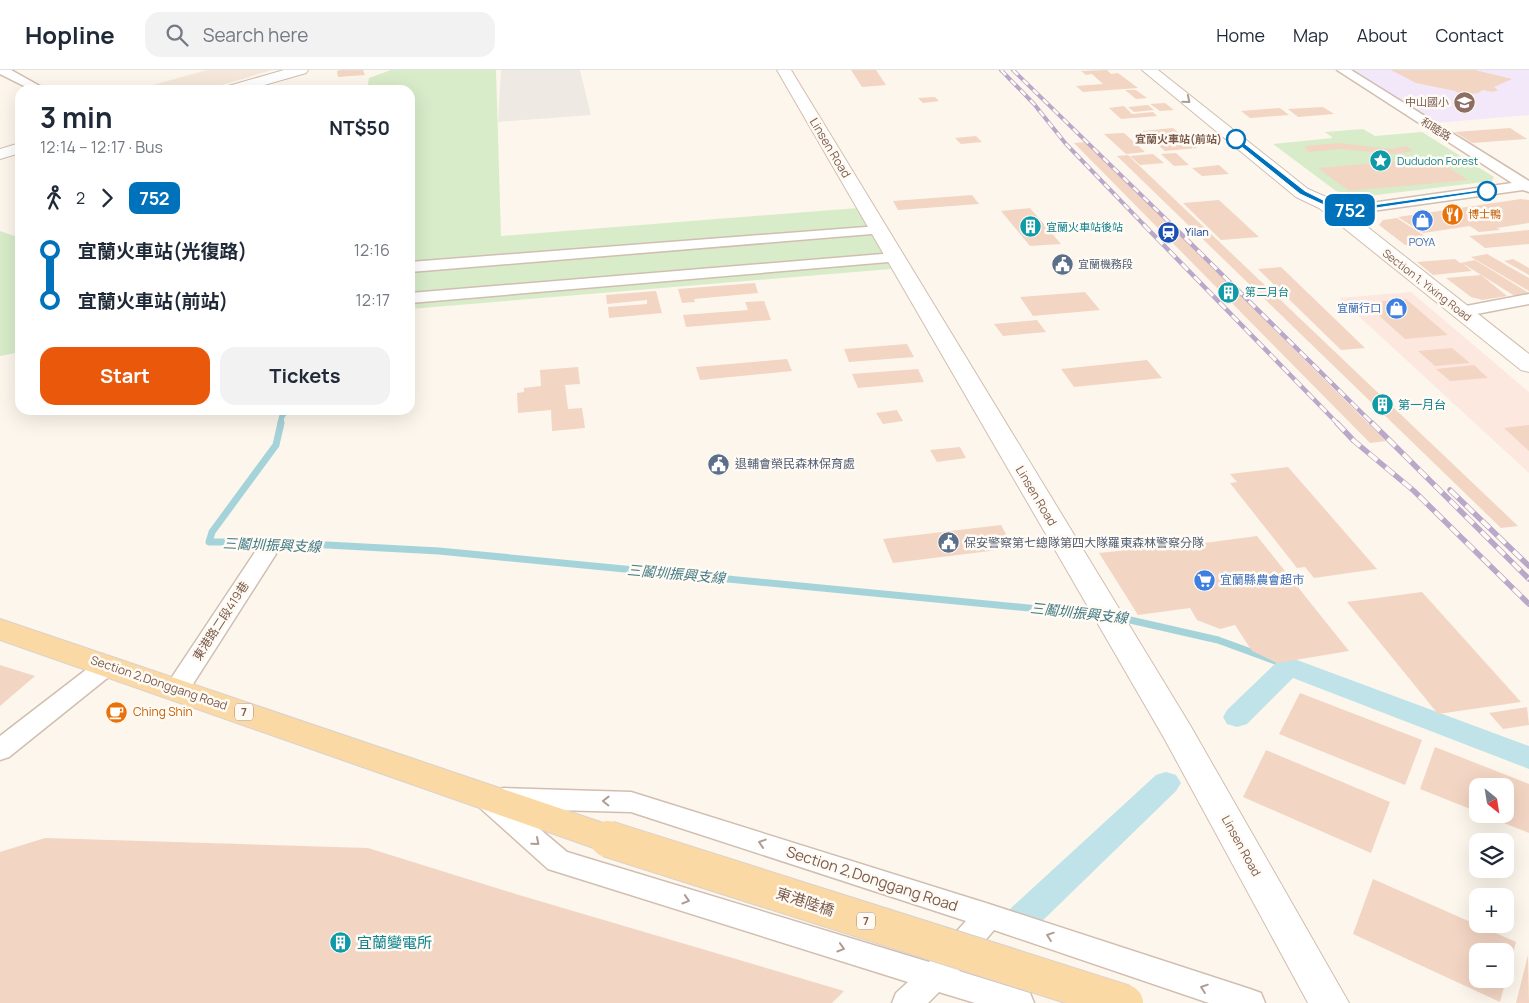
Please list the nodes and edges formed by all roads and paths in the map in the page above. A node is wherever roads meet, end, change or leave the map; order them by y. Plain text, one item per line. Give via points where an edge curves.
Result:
1 (2, 70) edge
2 (301, 70) edge
3 (784, 70) edge
4 (1149, 70) edge
5 (1168, 70) edge
6 (1343, 70) edge
7 (31, 85) edge
8 (248, 85) edge
9 (15, 150) edge
10 (0, 154) edge
11 (1528, 186) edge
12 (1331, 208) junction
13 (879, 230) junction
14 (895, 258) junction
15 (415, 268) edge
16 (415, 298) edge
17 (1529, 299) edge
18 (1461, 312) junction
19 (1529, 365) edge
20 (264, 554) dead end
21 (0, 629) edge
22 (108, 665) junction
23 (177, 689) junction
24 (0, 750) edge
25 (486, 798) junction
26 (989, 916) junction
27 (934, 977) junction
28 (907, 1003) edge
29 (1019, 1003) edge
30 (1125, 1003) edge
31 (1250, 1003) edge
32 (1329, 1003) edge

1 - 7 street
2 - 8 street
3 - 13 street, Linsen Road
4 -> 12 street, Section 1, Yixing Road via 1302,193
5 - 12 street, Section 1, Yixing Road via 1324,191
6 - 11 street, 和睦路
9 - 10 street
11 - 12 street
12 - 18 street, Section 1, Yixing Road
13 - 14 street, Linsen Road
13 - 15 street
14 - 16 street
14 - 32 street, Linsen Road via 1178,734
17 - 18 street
18 - 19 street, Section 1, Yixing Road
20 - 23 street, 東港路二段419巷
21 - 22 main road, Section 2,Donggang Road / 7
22 - 23 main road, Section 2,Donggang Road / 7
22 - 24 street
23 - 25 main road, Section 2,Donggang Road / 7
26 -> 25 street, Section 2,Donggang Road via 631,802
25 -> 27 street, Section 2,Donggang Road via 558,861
25 - 30 main road, 東港陸橋 / 7, bridge
26 - 27 street
31 -> 26 street, Section 2,Donggang Road
27 - 28 street
27 - 29 street, Section 2,Donggang Road

